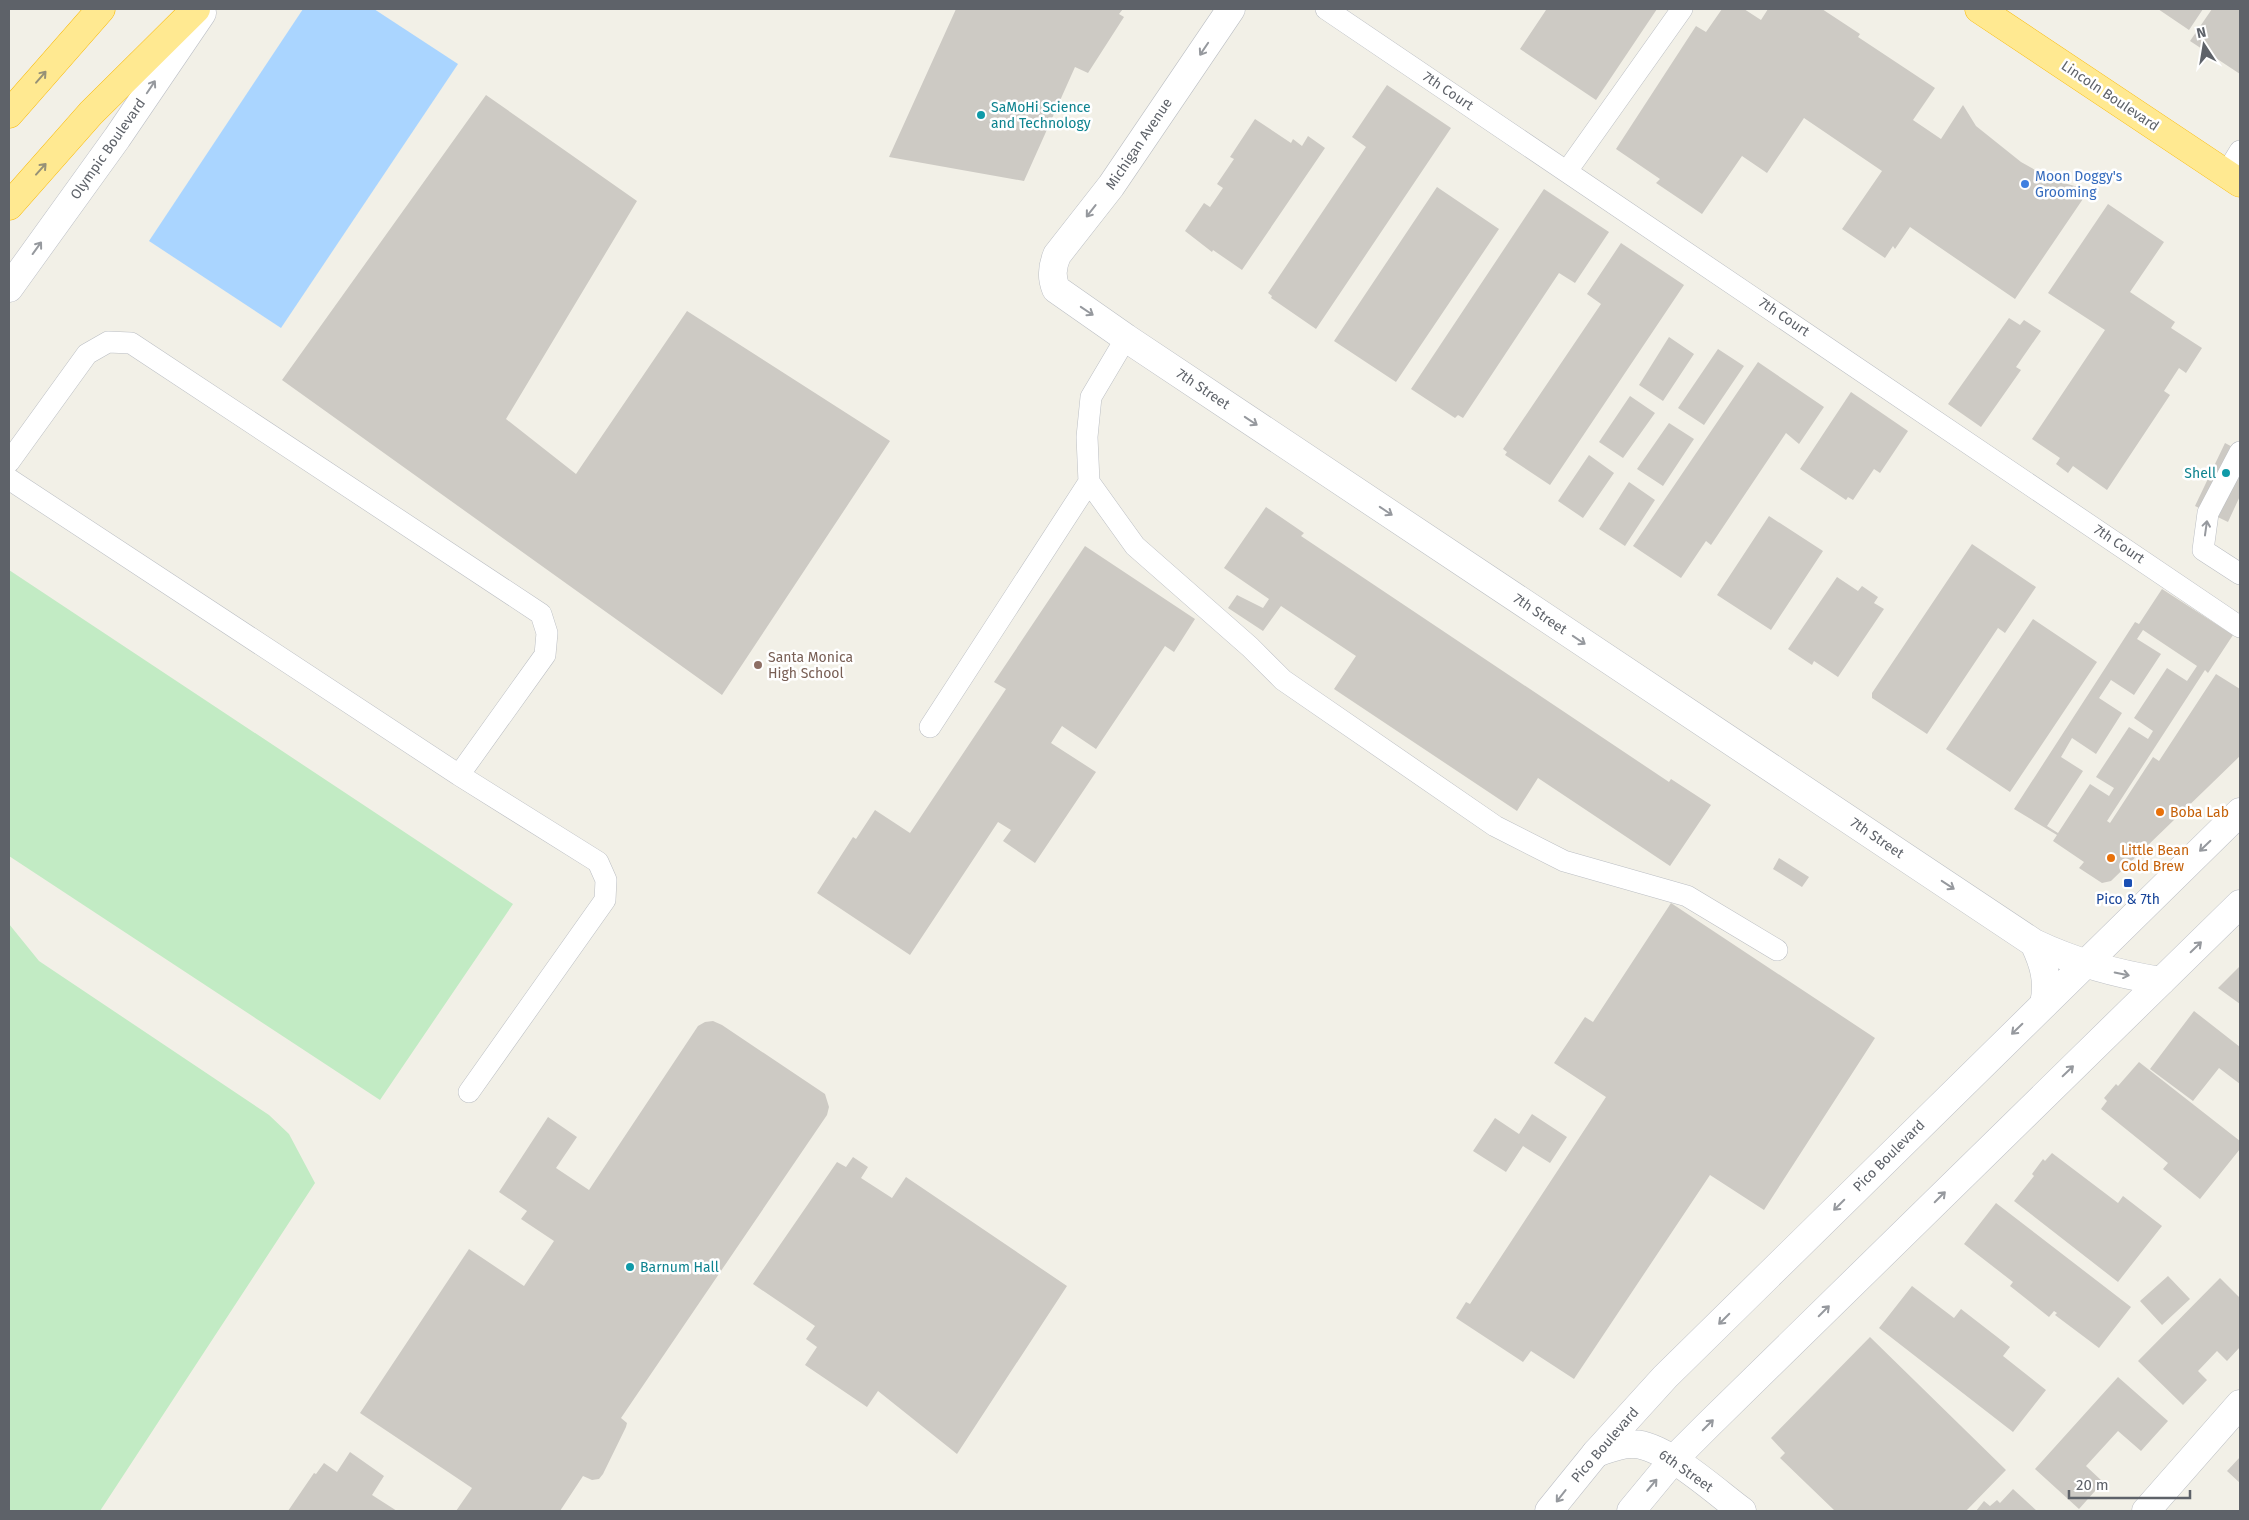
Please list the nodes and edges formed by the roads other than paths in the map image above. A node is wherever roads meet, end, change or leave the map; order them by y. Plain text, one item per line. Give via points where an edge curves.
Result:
1 (102, 9) edge
2 (196, 9) edge
3 (205, 9) edge
4 (1231, 9) edge
5 (1326, 9) edge
6 (1682, 9) edge
7 (1979, 9) edge
8 (9, 114) edge
9 (2240, 151) edge
10 (1567, 171) junction
11 (2233, 178) edge
12 (9, 206) edge
13 (1052, 279) joint
14 (9, 288) edge
15 (1126, 338) junction
16 (2240, 452) edge
17 (9, 462) edge
18 (9, 479) edge
19 (1089, 482) junction
20 (2240, 574) edge
21 (2240, 627) edge
22 (930, 727) dead end
23 (459, 775) junction
24 (2240, 812) edge
25 (2240, 904) edge
26 (2034, 943) junction
27 (1777, 950) dead end
28 (2083, 965) junction
29 (2161, 981) junction
30 (2044, 1004) junction
31 (469, 1092) dead end
32 (2240, 1404) edge
33 (1596, 1453) junction
34 (1674, 1459) junction
35 (1549, 1511) edge
36 (1631, 1511) edge
37 (1742, 1511) edge
38 (2146, 1511) edge

8 -> 1 highway
12 -> 2 highway via 91,113
14 -> 3 main road, Olympic Boulevard
4 -> 13 main road, Michigan Avenue via 1111,186 1057,255
5 - 10 lane, 7th Court
6 - 10 lane
7 - 11 highway, Lincoln Boulevard
9 - 11 lane
10 - 21 lane, 7th Court
13 -> 15 main road, 7th Street via 1063,295
15 - 19 lane via 1091,397 1087,437
15 -> 26 main road, 7th Street
20 -> 16 lane via 2203,550 2208,512
17 - 23 lane via 87,354 108,342 130,343 541,614 547,633 545,656
18 - 23 lane
19 - 22 lane
19 - 27 lane via 1135,546 1250,646 1284,680 1494,826 1564,861 1686,896
23 - 31 lane via 598,862 606,880 604,900
24 -> 28 main road, Pico Boulevard
29 -> 25 main road
26 - 28 main road, 7th Street
26 - 30 main road via 2046,972 2048,989
28 -> 29 main road, 7th Street
28 - 30 main road, Pico Boulevard
34 -> 29 main road
30 -> 33 main road, Pico Boulevard via 1670,1372
32 - 38 main road
33 - 34 main road, 6th Street via 1633,1444 1657,1450
33 -> 35 main road, Pico Boulevard
36 -> 34 main road
34 - 37 main road, 6th Street

